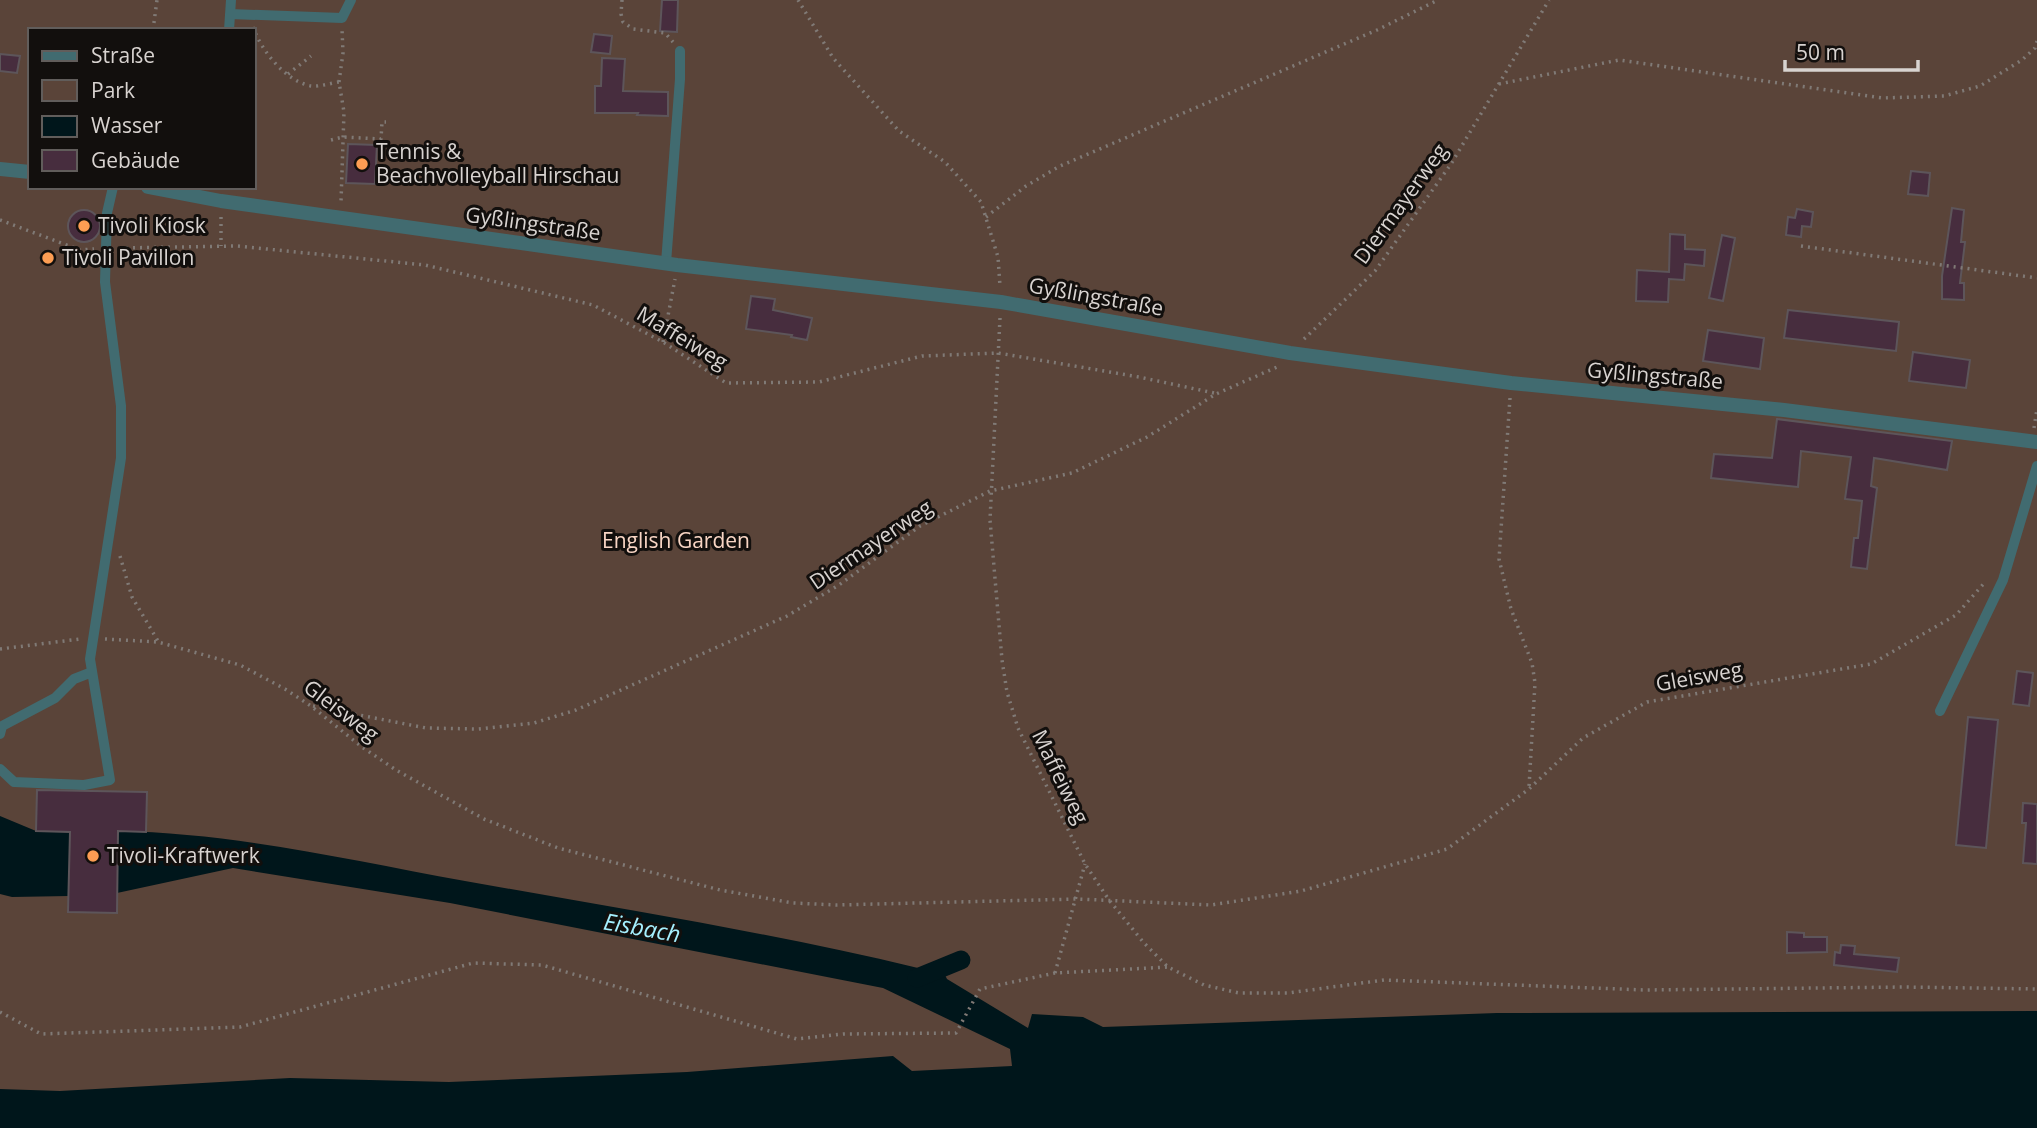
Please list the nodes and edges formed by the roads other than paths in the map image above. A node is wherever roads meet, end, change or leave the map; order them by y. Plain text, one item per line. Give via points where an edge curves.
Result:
1 (231, 0) edge
2 (351, 0) edge
3 (230, 15) junction
4 (229, 28) edge
5 (680, 51) road end
6 (0, 169) edge
7 (28, 172) edge
8 (113, 189) edge
9 (169, 189) edge
10 (221, 194) edge
11 (671, 264) junction
12 (2037, 442) edge
13 (2037, 466) edge
14 (92, 672) junction
15 (1940, 711) dead end
16 (0, 734) edge
17 (0, 769) edge

1 - 3 lane
2 - 3 lane via 342,18
3 - 4 lane
5 - 11 lane
6 - 7 street
8 - 14 lane via 107,213 106,282 122,422 121,458 90,659
9 - 10 street, Gyßlingstraße
10 - 11 street, Gyßlingstraße via 340,218
11 - 12 street, Gyßlingstraße via 1001,302 1290,353 1511,383
13 - 15 lane via 2003,580
14 - 16 lane via 2,726
14 - 17 lane via 110,780 85,785 15,782

